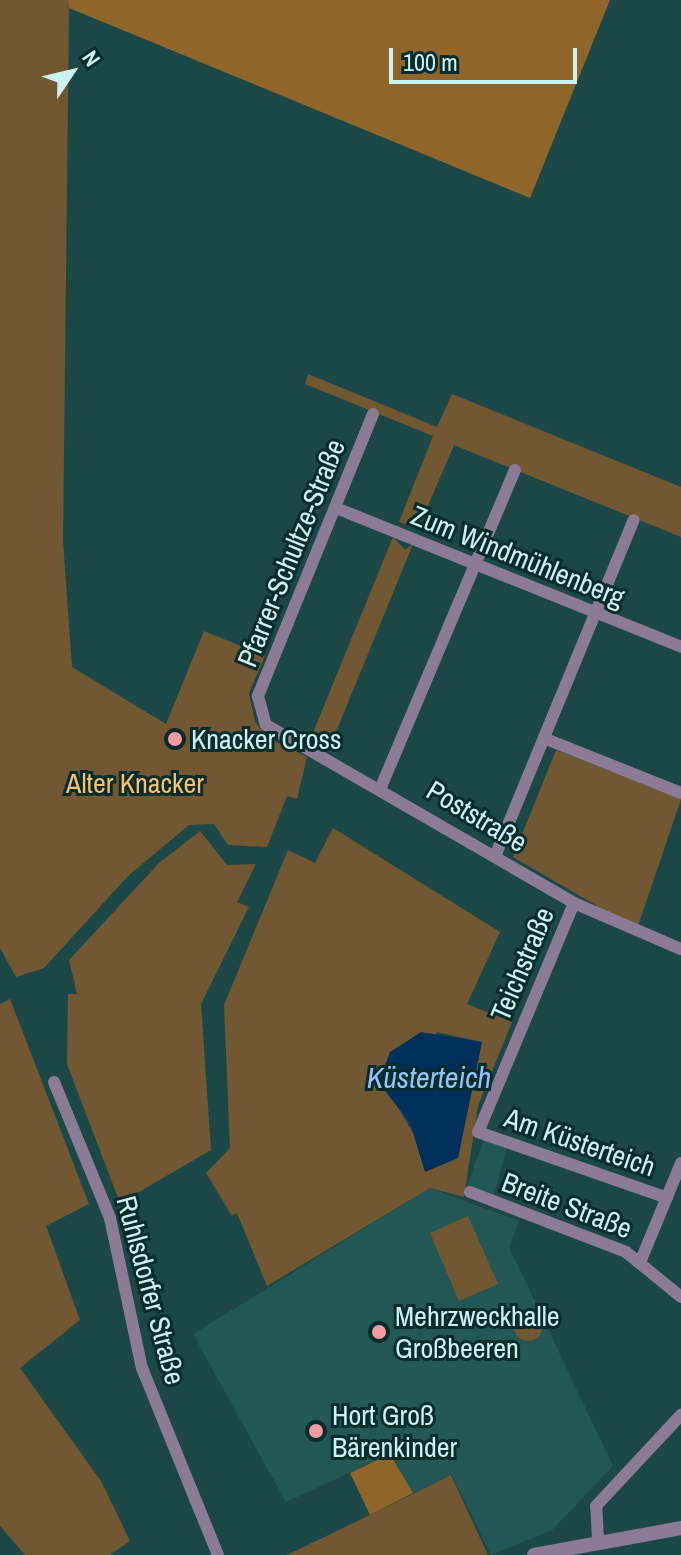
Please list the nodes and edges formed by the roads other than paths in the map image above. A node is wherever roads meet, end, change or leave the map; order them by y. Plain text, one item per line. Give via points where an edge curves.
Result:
1 (373, 414) dead end
2 (515, 470) dead end
3 (336, 508) junction
4 (634, 520) dead end
5 (477, 565) junction
6 (598, 614) junction
7 (681, 647) edge
8 (259, 712) joint
9 (546, 739) junction
10 (381, 787) junction
11 (681, 793) edge
12 (496, 854) junction
13 (574, 903) junction
14 (681, 949) edge
15 (54, 1082) dead end
16 (478, 1132) joint
17 (681, 1163) edge
18 (470, 1192) dead end
19 (667, 1198) junction
20 (641, 1260) junction
21 (681, 1297) edge
22 (681, 1415) edge
23 (681, 1528) edge
24 (598, 1540) junction
25 (218, 1555) edge
26 (534, 1555) edge

1 - 3 street, Pfarrer-Schultze-Straße
2 - 5 street
3 - 5 street, Zum Windmühlenberg
3 - 8 street, Pfarrer-Schultze-Straße via 258,696
4 - 6 street
5 - 6 street, Zum Windmühlenberg
5 - 10 street
6 - 7 street, Zum Windmühlenberg
6 - 9 street
8 - 10 street, Poststraße via 275,733
9 - 11 street
9 - 12 street
10 - 12 street, Poststraße
12 - 13 street, Poststraße
13 - 14 street, Poststraße
13 - 16 street, Teichstraße
15 - 25 street, Ruhlsdorfer Straße via 110,1218 142,1368
16 - 19 street, Am Küsterteich
17 - 19 street
18 - 20 street, Breite Straße
19 - 20 street
20 - 21 street, Breite Straße
22 - 24 street via 596,1506
23 - 24 street
24 - 26 street

